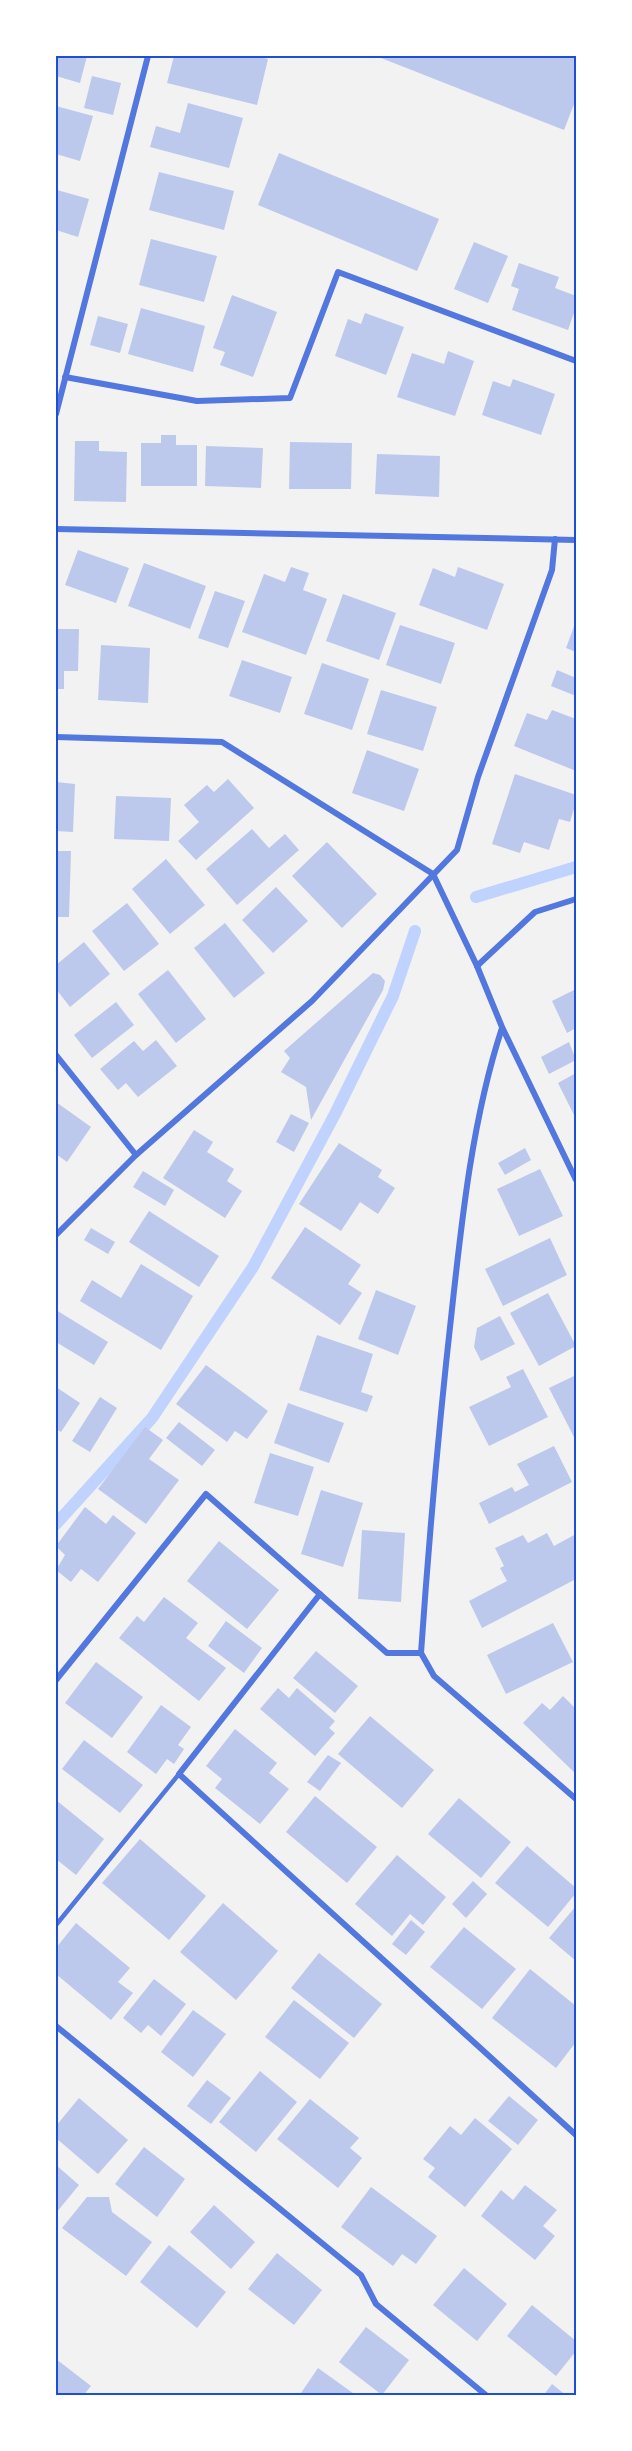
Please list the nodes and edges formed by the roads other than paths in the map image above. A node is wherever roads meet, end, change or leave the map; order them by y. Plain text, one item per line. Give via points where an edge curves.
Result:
1 (148, 56) edge
2 (576, 361) edge
3 (65, 377) junction
4 (56, 414) edge
5 (56, 529) edge
6 (555, 539) junction
7 (576, 540) edge
8 (56, 737) edge
9 (433, 874) junction
10 (576, 899) edge
11 (477, 966) junction
12 (502, 1027) junction
13 (56, 1055) edge
14 (136, 1155) junction
15 (576, 1180) edge
16 (56, 1235) edge
17 (320, 1594) junction
18 (421, 1653) junction
19 (56, 1680) edge
20 (179, 1774) junction
21 (576, 1799) edge
22 (56, 1925) edge
23 (56, 2027) edge
24 (576, 2135) edge
25 (487, 2396) edge

1 - 3 street
2 - 3 street via 338,272 290,398 197,401
3 - 4 street
5 - 6 street
6 - 7 street
6 - 9 street via 552,570 478,777 457,850
8 - 9 street via 222,742
9 - 11 street
9 - 14 street via 312,1000
10 - 11 street via 535,912
11 - 12 street
12 - 15 street
12 - 18 street via 488,1070 460,1229 435,1461
13 - 14 street
14 - 16 street
17 - 18 street via 387,1653
17 - 19 street via 206,1494
17 - 20 street
18 - 21 street via 434,1676
20 - 22 lane
20 - 24 street
23 - 25 street via 361,2275 376,2304

